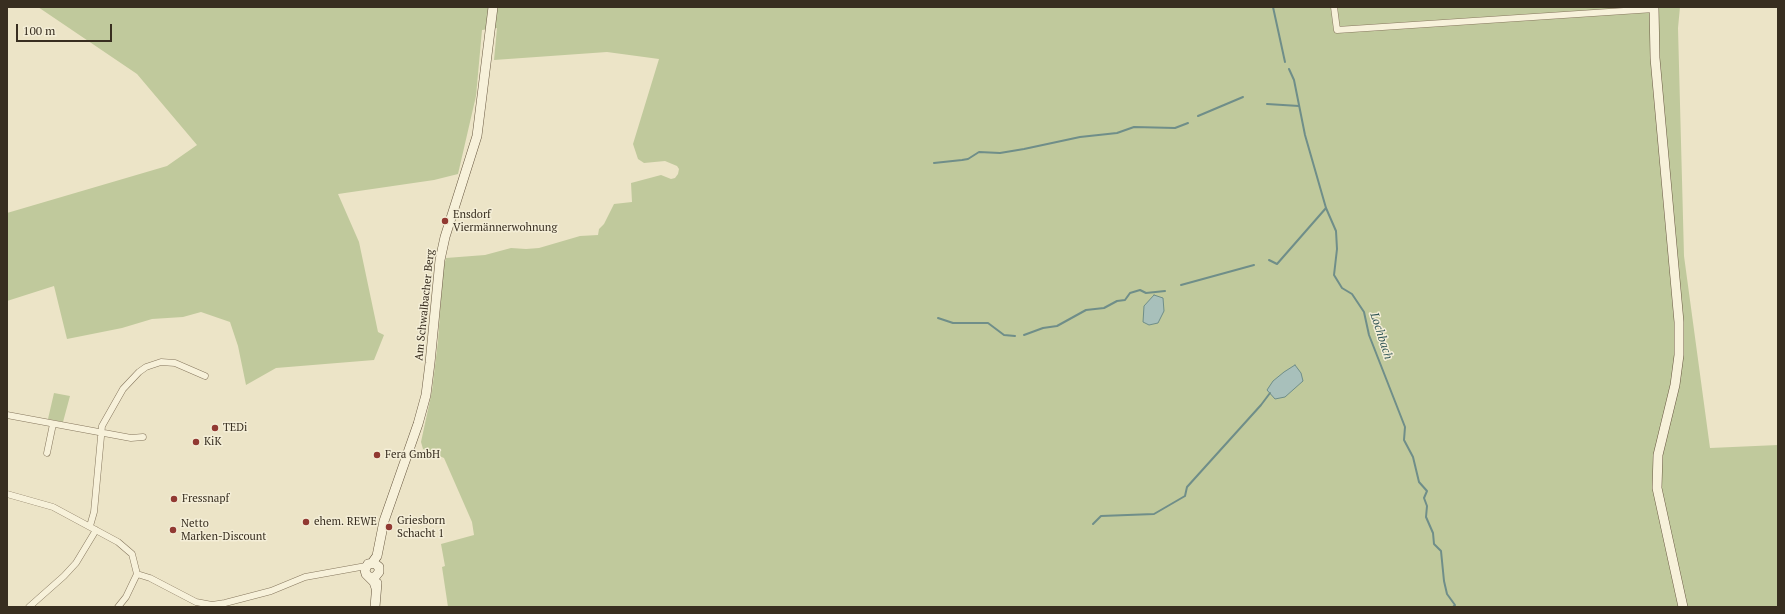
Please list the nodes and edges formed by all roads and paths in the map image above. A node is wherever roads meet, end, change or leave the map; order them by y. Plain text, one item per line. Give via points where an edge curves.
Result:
1 (493, 7) edge
2 (1334, 7) edge
3 (1654, 8) edge
4 (205, 376) dead end
5 (7, 415) edge
6 (53, 424) junction
7 (100, 433) junction
8 (143, 437) dead end
9 (47, 453) dead end
10 (7, 494) edge
11 (90, 526) junction
12 (96, 530) junction
13 (371, 570) junction
14 (137, 574) junction
15 (196, 604) edge
16 (30, 607) edge
17 (118, 607) edge
18 (375, 607) edge
19 (1683, 607) edge

1 - 13 main road, Am Schwalbacher Berg via 477,136 445,236 440,260 426,395 392,495
2 - 3 street via 1337,30
3 - 19 main road via 1656,66 1679,322 1679,355 1675,385 1658,455 1657,488
4 - 7 street via 175,363 161,362 146,366 123,389 105,419
5 - 6 street
6 - 7 street
6 - 9 street
7 - 8 street via 131,438
7 - 11 street via 94,512
10 - 11 street via 53,506
11 - 12 street
12 - 14 street via 129,550
12 - 16 street via 76,563 52,589
13 - 15 street via 342,569 298,579 271,592 224,603
13 - 18 main road via 376,588
14 - 15 street via 150,578
14 - 17 street

